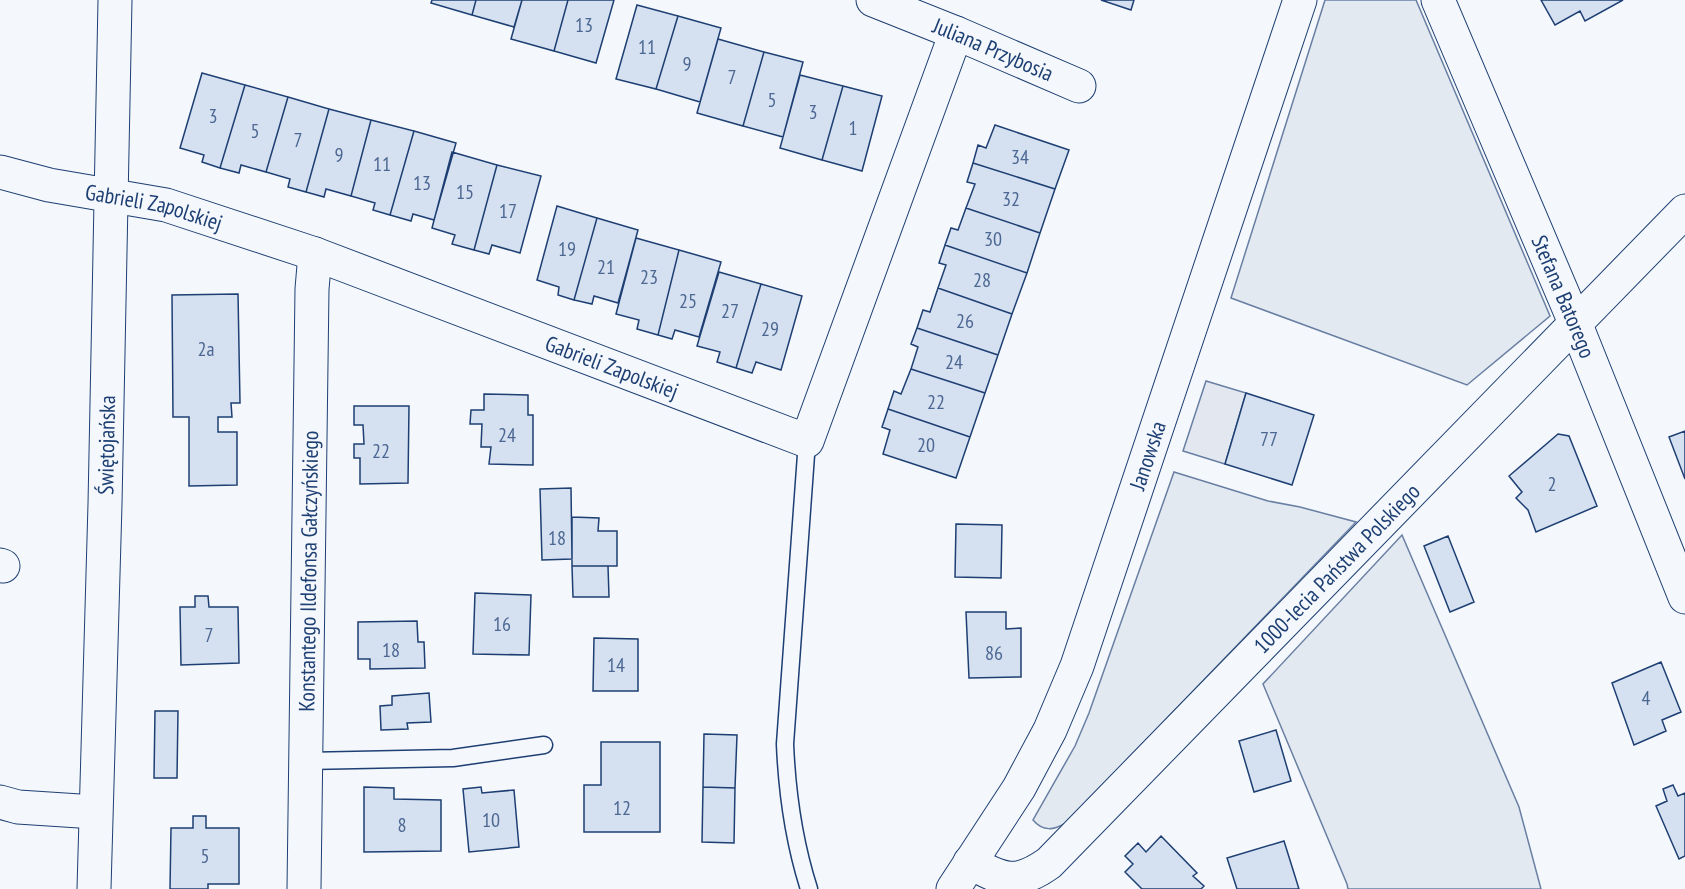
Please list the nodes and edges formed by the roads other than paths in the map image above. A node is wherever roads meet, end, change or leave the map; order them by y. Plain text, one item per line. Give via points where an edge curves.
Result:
1 (115, 0) edge
2 (873, 0) edge
3 (1300, 0) edge
4 (1438, 0) edge
5 (957, 33) junction
6 (1079, 86) dead end
7 (0, 172) edge
8 (111, 195) junction
9 (1685, 212) edge
10 (315, 254) junction
11 (1576, 325) junction
12 (807, 441) junction
13 (1685, 597) edge
14 (544, 745) dead end
15 (306, 761) junction
16 (0, 802) edge
17 (96, 812) junction
18 (961, 876) edge
19 (1012, 884) edge
20 (94, 889) edge
21 (304, 889) edge
22 (809, 889) edge

1 - 8 street, Świętojańska
2 - 5 street, Juliana Przybosia
3 - 18 street, Janowska via 1077,666 1050,730
4 - 11 street, Stefana Batorego
5 - 6 street, Juliana Przybosia
5 - 12 street
7 - 8 street, Gabrieli Zapolskiej
8 - 10 street, Gabrieli Zapolskiej via 166,205
8 - 17 street, Świętojańska
9 - 11 street, 1000-lecia Państwa Polskiego
10 - 12 street, Gabrieli Zapolskiej
10 - 15 street, Konstantego Ildefonsa Gałczyńskiego
11 - 13 street, Stefana Batorego
11 - 19 street, 1000-lecia Państwa Polskiego via 1049,863
12 - 22 lane via 784,744 787,786
14 - 15 lane via 453,758
15 - 21 street, Konstantego Ildefonsa Gałczyńskiego
16 - 17 street via 18,807
17 - 20 street, Świętojańska
18 - 19 street, 1000-lecia Państwa Polskiego via 990,874

